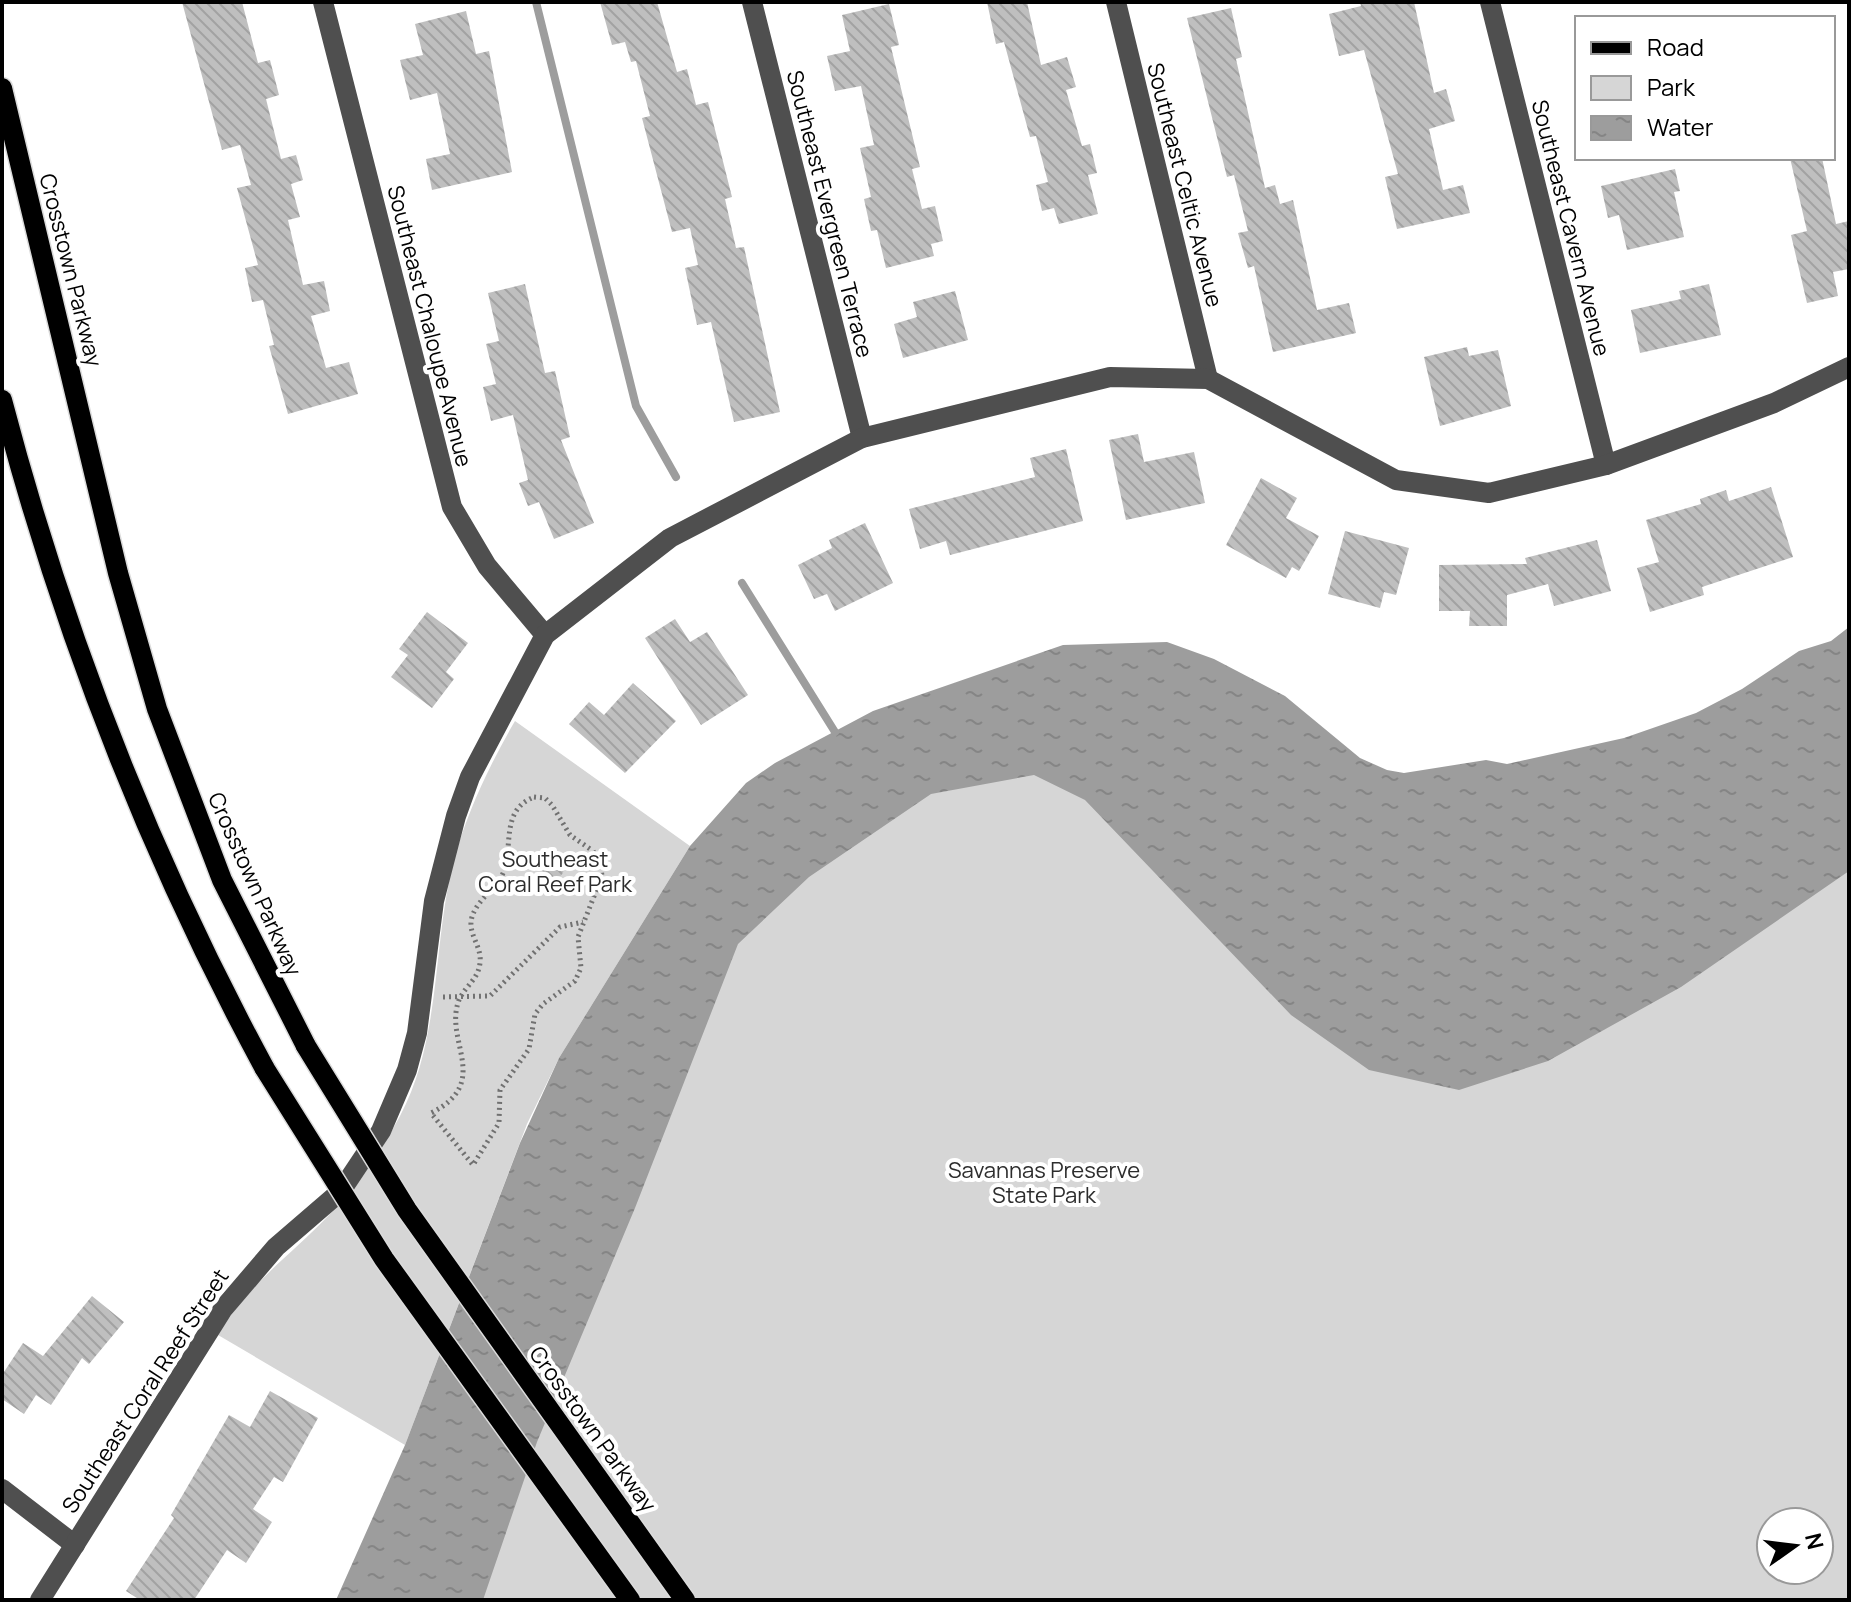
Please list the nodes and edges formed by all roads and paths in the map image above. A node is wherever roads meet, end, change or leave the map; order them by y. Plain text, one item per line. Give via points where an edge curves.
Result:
1 (323, 2) edge
2 (752, 2) edge
3 (1116, 2) edge
4 (1490, 2) edge
5 (2, 88) edge
6 (1849, 367) edge
7 (1208, 379) junction
8 (2, 400) edge
9 (862, 438) junction
10 (1606, 465) junction
11 (545, 635) junction
12 (506, 855) junction
13 (543, 866) dead end
14 (583, 922) junction
15 (434, 996) dead end
16 (460, 998) junction
17 (2, 1489) edge
18 (75, 1545) junction
19 (40, 1600) edge
20 (630, 1600) edge
21 (685, 1600) edge

1 - 11 street, Southeast Chaloupe Avenue via 452,507 487,566
2 - 9 street, Southeast Evergreen Terrace
3 - 7 street, Southeast Celtic Avenue
4 - 10 street, Southeast Cavern Avenue
5 - 21 main road, Crosstown Parkway, bridge via 118,573 157,709 222,880 306,1046 407,1210
6 - 10 street, Southeast Coral Reef Street via 1774,403
7 - 9 street, Southeast Coral Reef Street via 1110,377
7 - 10 street, Southeast Coral Reef Street via 1396,480 1489,493
8 - 20 main road, bridge via 35,520 96,700 171,882 265,1069 384,1259
9 - 11 street, Southeast Coral Reef Street via 670,538
11 - 18 street, Southeast Coral Reef Street via 470,777 456,816 434,901 417,1033 381,1131 341,1191 276,1247 223,1309
12 - 13 path
12 - 14 path via 513,814 523,802 545,798 570,835 600,862 598,893
12 - 16 path via 497,884 475,909 471,922 480,962
14 - 16 path via 560,927 490,996
14 - 16 path via 578,937 581,968 575,981 535,1014 529,1049 500,1090 499,1123 473,1165 431,1113 444,1106 461,1081 464,1066 456,1016
15 - 16 path
17 - 18 street
18 - 19 street, Southeast Coral Reef Street

